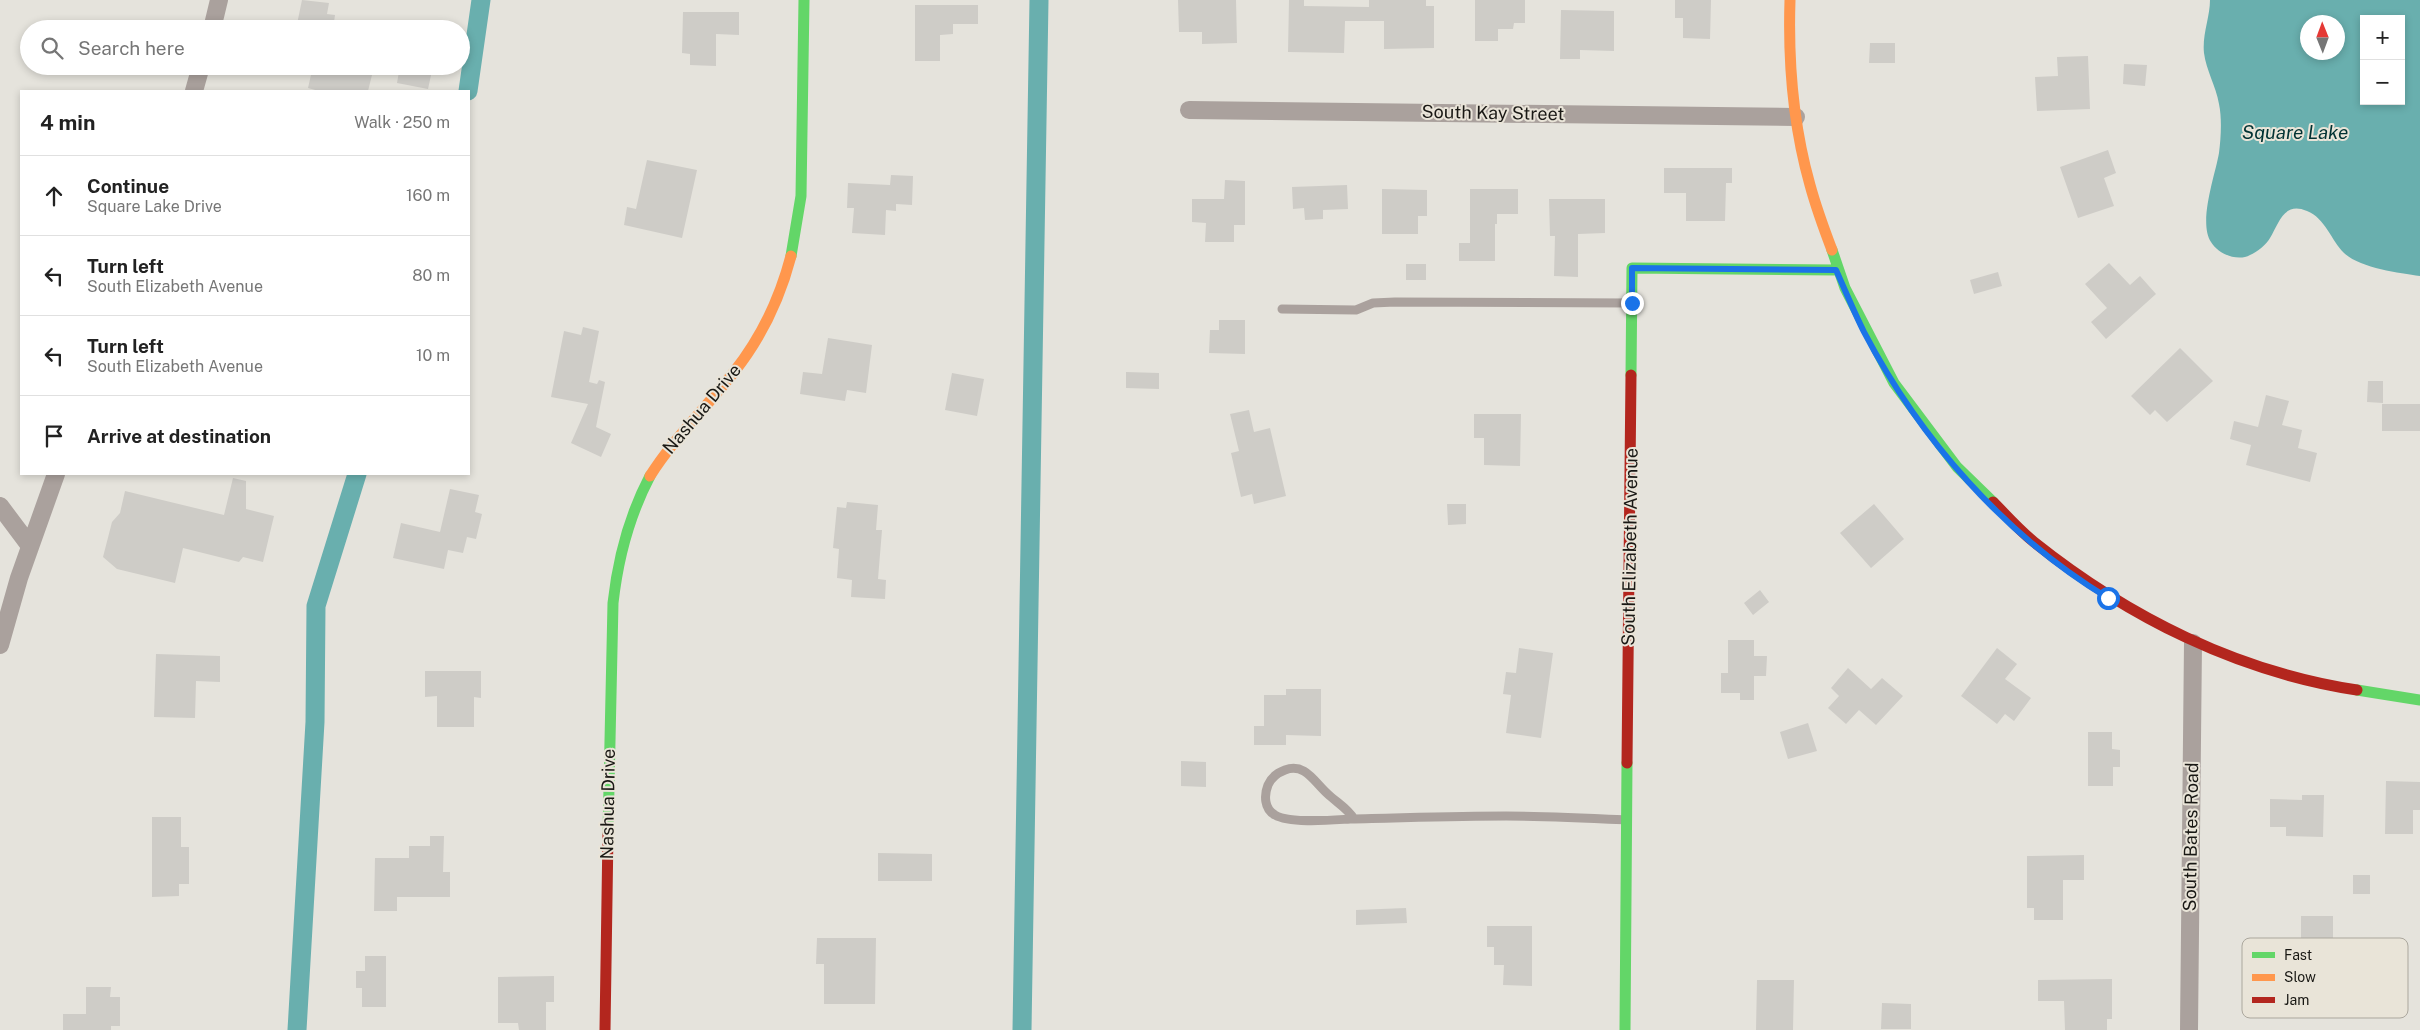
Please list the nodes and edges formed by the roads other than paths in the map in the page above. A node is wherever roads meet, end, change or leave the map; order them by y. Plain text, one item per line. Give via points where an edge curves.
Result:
1 (219, 0) edge
2 (804, 0) edge
3 (1790, 0) edge
4 (214, 20) edge
5 (198, 75) edge
6 (194, 90) edge
7 (1189, 110) dead end
8 (1796, 117) junction
9 (1836, 270) junction
10 (1632, 303) junction
11 (1282, 309) dead end
12 (56, 475) edge
13 (0, 506) edge
14 (30, 546) junction
15 (2193, 643) junction
16 (0, 645) edge
17 (2420, 700) edge
18 (1354, 819) junction
19 (1627, 820) junction
20 (605, 1030) edge
21 (1625, 1030) edge
22 (2190, 1030) edge

1 - 4 street
2 - 20 street, Nashua Drive via 801,196 790,263 758,338 735,371 663,455 649,478 632,516 614,581
3 - 8 street
5 - 6 street
7 - 8 street, South Kay Street
8 - 9 street via 1817,213
9 - 10 street, South Elizabeth Avenue via 1632,268
9 - 15 street via 1863,330 1911,410 1979,493 2017,530 2066,569 2148,621
10 - 11 lane via 1395,302 1373,303 1356,310
10 - 19 street, South Elizabeth Avenue
12 - 14 street
13 - 14 street
14 - 16 street
15 - 17 street via 2291,678 2343,690
15 - 22 street, South Bates Road
18 - 18 lane via 1302,821 1275,815 1267,806 1268,787 1280,772 1292,767 1302,769
18 - 19 lane via 1506,816
19 - 21 street, South Elizabeth Avenue

